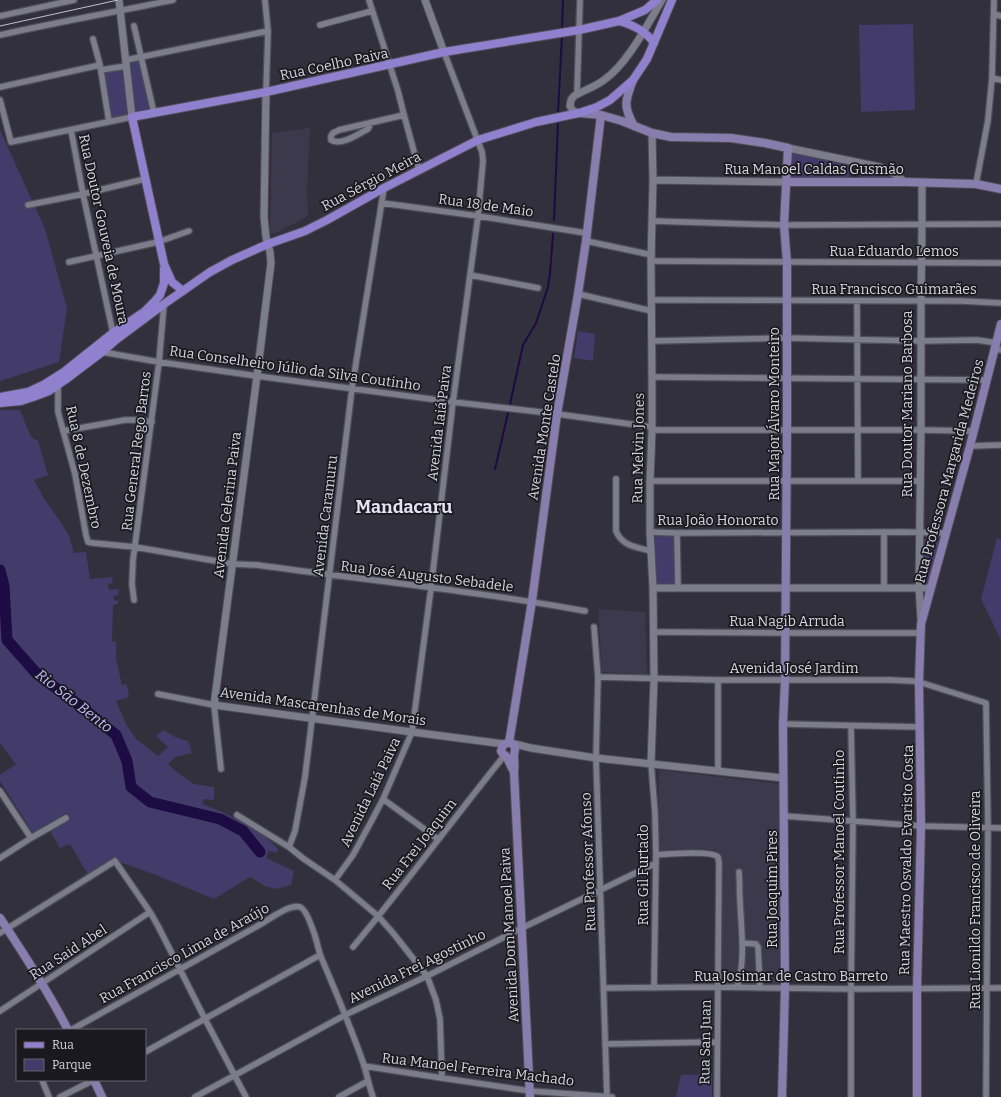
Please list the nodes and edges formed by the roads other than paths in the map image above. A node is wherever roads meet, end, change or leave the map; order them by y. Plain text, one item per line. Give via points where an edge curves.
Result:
1 (74, 0) edge
2 (119, 0) edge
3 (173, 0) edge
4 (265, 0) edge
5 (369, 0) edge
6 (425, 0) edge
7 (580, 0) edge
8 (657, 0) edge
9 (662, 0) edge
10 (672, 0) edge
11 (994, 0) edge
12 (120, 11) junction
13 (372, 11) junction
14 (994, 14) junction
15 (0, 16) edge
16 (1001, 16) edge
17 (619, 21) junction
18 (320, 25) dead end
19 (134, 26) dead end
20 (579, 30) junction
21 (268, 31) junction
22 (643, 32) junction
23 (0, 35) edge
24 (93, 39) dead end
25 (654, 43) junction
26 (444, 52) junction
27 (142, 57) junction
28 (126, 63) junction
29 (389, 65) junction
30 (100, 68) junction
31 (992, 78) junction
32 (633, 80) junction
33 (1001, 80) edge
34 (0, 87) edge
35 (266, 92) junction
36 (577, 94) junction
37 (0, 100) edge
38 (154, 113) junction
39 (579, 113) junction
40 (601, 114) junction
41 (404, 115) junction
42 (132, 117) junction
43 (109, 122) junction
44 (371, 123) junction
45 (634, 126) junction
46 (71, 130) junction
47 (652, 133) junction
48 (478, 140) junction
49 (788, 148) junction
50 (419, 170) junction
51 (145, 179) junction
52 (653, 180) junction
53 (786, 182) junction
54 (905, 182) junction
55 (922, 183) junction
56 (976, 184) junction
57 (384, 188) junction
58 (1001, 189) edge
59 (83, 194) junction
60 (382, 203) junction
61 (28, 205) dead end
62 (478, 216) junction
63 (652, 221) junction
64 (922, 224) junction
65 (1001, 224) edge
66 (784, 225) junction
67 (189, 231) dead end
68 (586, 237) junction
69 (158, 242) junction
70 (268, 244) junction
71 (96, 256) junction
72 (652, 258) junction
73 (69, 262) dead end
74 (787, 263) junction
75 (921, 263) junction
76 (1001, 263) edge
77 (164, 264) junction
78 (470, 275) junction
79 (538, 288) dead end
80 (183, 291) junction
81 (578, 294) junction
82 (652, 300) junction
83 (787, 301) junction
84 (857, 301) junction
85 (920, 302) junction
86 (1001, 303) edge
87 (164, 304) junction
88 (652, 311) junction
89 (1001, 324) edge
90 (113, 333) junction
91 (787, 338) junction
92 (858, 340) junction
93 (652, 341) junction
94 (921, 341) junction
95 (998, 347) edge
96 (102, 352) junction
97 (159, 362) junction
98 (257, 376) junction
99 (652, 377) junction
100 (858, 378) junction
101 (787, 379) junction
102 (921, 380) junction
103 (987, 380) junction
104 (58, 385) junction
105 (352, 388) junction
106 (0, 397) edge
107 (454, 402) junction
108 (0, 403) edge
109 (558, 414) junction
110 (152, 422) junction
111 (652, 429) junction
112 (787, 430) junction
113 (858, 430) junction
114 (922, 430) junction
115 (63, 431) junction
116 (973, 431) junction
117 (1001, 445) edge
118 (970, 446) junction
119 (616, 479) dead end
120 (650, 481) junction
121 (787, 481) junction
122 (858, 481) junction
123 (920, 481) junction
124 (650, 532) junction
125 (786, 532) junction
126 (884, 532) junction
127 (920, 532) junction
128 (677, 533) junction
129 (945, 534) junction
130 (100, 544) joint
131 (135, 548) junction
132 (651, 551) junction
133 (233, 564) junction
134 (330, 575) junction
135 (678, 587) junction
136 (786, 587) junction
137 (919, 587) junction
138 (431, 588) junction
139 (652, 588) junction
140 (884, 588) junction
141 (930, 588) junction
142 (134, 600) dead end
143 (532, 601) junction
144 (585, 611) dead end
145 (921, 624) junction
146 (594, 627) dead end
147 (653, 632) junction
148 (786, 633) junction
149 (921, 633) junction
150 (598, 677) junction
151 (654, 679) junction
152 (718, 680) junction
153 (785, 680) junction
154 (919, 682) junction
155 (158, 694) dead end
156 (986, 703) joint
157 (214, 705) junction
158 (313, 718) junction
159 (783, 724) junction
160 (851, 726) junction
161 (920, 727) junction
162 (412, 732) junction
163 (508, 750) junction
164 (596, 758) junction
165 (652, 763) junction
166 (221, 769) dead end
167 (718, 771) junction
168 (783, 778) junction
169 (0, 791) edge
170 (383, 799) junction
171 (237, 815) dead end
172 (784, 816) junction
173 (66, 818) dead end
174 (853, 821) junction
175 (921, 826) junction
176 (988, 828) junction
177 (1001, 828) edge
178 (31, 838) junction
179 (438, 840) junction
180 (289, 847) junction
181 (656, 855) junction
182 (0, 858) edge
183 (656, 863) junction
184 (739, 872) dead end
185 (335, 880) junction
186 (600, 890) junction
187 (150, 912) junction
188 (378, 916) junction
189 (0, 918) edge
190 (522, 928) junction
191 (3, 931) edge
192 (742, 943) junction
193 (353, 946) dead end
194 (320, 955) junction
195 (180, 969) junction
196 (427, 976) junction
197 (42, 983) junction
198 (718, 987) junction
199 (737, 987) junction
200 (604, 988) junction
201 (654, 988) junction
202 (760, 988) junction
203 (785, 988) junction
204 (987, 988) junction
205 (1001, 988) edge
206 (850, 989) junction
207 (917, 989) junction
208 (0, 1011) edge
209 (345, 1015) junction
210 (205, 1019) junction
211 (68, 1029) edge
212 (73, 1029) edge
213 (717, 1042) junction
214 (605, 1044) junction
215 (146, 1051) edge
216 (364, 1066) junction
217 (235, 1075) junction
218 (442, 1078) junction
219 (42, 1081) edge
220 (92, 1081) edge
221 (94, 1081) edge
222 (368, 1081) junction
223 (530, 1094) edge
224 (49, 1097) edge
225 (60, 1097) edge
226 (102, 1097) edge
227 (195, 1097) edge
228 (246, 1097) edge
229 (339, 1097) edge
230 (373, 1097) edge
231 (609, 1097) edge
232 (717, 1097) edge
233 (782, 1097) edge
234 (851, 1097) edge
235 (917, 1097) edge
236 (986, 1097) edge

1 - 15 street
2 - 12 street
3 - 12 street
4 - 21 street
5 - 13 street
6 - 26 street
7 - 20 street
8 - 17 main road, Rua Coelho Paiva via 645,10
9 - 22 street
10 - 25 main road, Rua Sérgio Meira
11 - 14 street
12 - 23 street
12 - 28 street
13 - 18 street
13 - 29 street
14 - 16 street
14 - 31 street
17 - 20 main road, Rua Coelho Paiva
17 - 22 main road
19 - 27 street
20 - 26 main road, Rua Coelho Paiva
20 - 36 street
21 - 27 street
21 - 35 street
22 - 25 main road
22 - 36 street via 613,73 600,83
24 - 30 street
25 - 32 main road, Rua Sérgio Meira
26 - 29 main road, Rua Coelho Paiva
26 - 48 street, Avenida Iaiá Paiva
27 - 28 street
27 - 38 street
28 - 30 street
28 - 42 street
29 - 35 main road, Rua Coelho Paiva
29 - 41 street
30 - 34 street
30 - 43 street
31 - 33 street
31 - 56 street via 988,120
32 - 39 main road, Rua Sérgio Meira via 610,100
32 - 45 main road via 626,106
35 - 38 main road, Rua Coelho Paiva
35 - 70 street, Avenida Celerina Paiva via 264,217
36 - 39 street via 571,100 570,106 573,111
37 - 46 street, Rua Coelho Paiva via 11,142
38 - 42 main road, Rua Coelho Paiva
39 - 40 main road
39 - 48 main road, Rua Sérgio Meira via 536,122
40 - 45 main road
40 - 68 main road, Avenida Monte Castelo
41 - 44 street
41 - 50 street
42 - 43 street, Rua Coelho Paiva
42 - 51 main road
43 - 46 street, Rua Coelho Paiva
44 - 44 street via 368,129 343,141 331,140 331,136 339,130
45 - 47 main road
46 - 59 street, Rua Doutor Gouveia de Moura
47 - 49 main road via 671,137 731,138
47 - 52 street, Rua Melvin Jones
48 - 50 main road, Rua Sérgio Meira
48 - 62 street, Avenida Iaiá Paiva via 483,161
49 - 53 main road, Rua Major Álvaro Monteiro
49 - 54 street via 880,167 893,172
50 - 57 main road, Rua Sérgio Meira
51 - 59 street
51 - 69 main road
52 - 53 street, Rua Manoel Caldas Gusmão
52 - 63 street, Rua Melvin Jones
53 - 54 main road, Rua Manoel Caldas Gusmão
53 - 66 main road, Rua Major Álvaro Monteiro
54 - 55 main road, Rua Manoel Caldas Gusmão
55 - 56 main road, Rua Manoel Caldas Gusmão
55 - 64 street, Rua Doutor Mariano Barbosa
56 - 58 main road, Rua Manoel Caldas Gusmão
57 - 60 street, Avenida Caramuru
57 - 70 main road, Rua Sérgio Meira via 327,220
59 - 61 street
59 - 71 street, Rua Doutor Gouveia de Moura
60 - 62 street, Rua 18 de Maio
60 - 105 street, Avenida Caramuru
62 - 68 street, Rua 18 de Maio
62 - 78 street, Avenida Iaiá Paiva
63 - 66 street
63 - 72 street, Rua Melvin Jones
64 - 65 street
64 - 66 street
64 - 75 street, Rua Doutor Mariano Barbosa
66 - 74 main road, Rua Major Álvaro Monteiro
67 - 69 street
68 - 72 street, Rua 18 de Maio
68 - 81 main road, Avenida Monte Castelo
69 - 71 street
69 - 77 main road
70 - 80 main road, Rua Sérgio Meira via 210,272
70 - 98 street, Avenida Celerina Paiva via 271,263
71 - 73 street
71 - 90 street, Rua Doutor Gouveia de Moura
72 - 74 street, Rua Eduardo Lemos
72 - 82 street, Rua Melvin Jones
74 - 75 street, Rua Eduardo Lemos
74 - 83 main road, Rua Major Álvaro Monteiro
75 - 76 street, Rua Eduardo Lemos
75 - 85 street, Rua Doutor Mariano Barbosa
77 - 80 main road via 172,282
77 - 90 main road via 164,283 160,295 144,312
78 - 79 street
78 - 107 street, Avenida Iaiá Paiva
80 - 87 main road, Rua Sérgio Meira
81 - 88 street
81 - 109 main road, Avenida Monte Castelo
82 - 83 street, Rua Francisco Guimarães
82 - 88 street, Rua Melvin Jones
83 - 84 street, Rua Francisco Guimarães
83 - 91 main road, Rua Major Álvaro Monteiro
84 - 85 street, Rua Francisco Guimarães
84 - 92 street
85 - 86 street, Rua Francisco Guimarães
85 - 94 street, Rua Doutor Mariano Barbosa
87 - 96 main road, Rua Sérgio Meira
87 - 97 street, Rua General Rego Barros
88 - 93 street, Rua Melvin Jones
89 - 95 main road, Rua Professora Margarida Medeiros
90 - 106 main road via 45,384 28,392
91 - 92 street
91 - 93 street
91 - 101 main road, Rua Major Álvaro Monteiro
92 - 94 street
92 - 100 street
93 - 99 street, Rua Melvin Jones
94 - 95 street via 977,340
94 - 102 street, Rua Doutor Mariano Barbosa
95 - 103 main road, Rua Professora Margarida Medeiros
96 - 97 street, Rua Conselheiro Júlio da Silva Coutinho
96 - 104 main road, Rua Sérgio Meira
97 - 98 street, Rua Conselheiro Júlio da Silva Coutinho
97 - 110 street, Rua General Rego Barros
98 - 105 street, Rua Conselheiro Júlio da Silva Coutinho
98 - 133 street, Avenida Celerina Paiva
99 - 101 street
99 - 111 street, Rua Melvin Jones
100 - 101 street
100 - 102 street
100 - 113 street
101 - 112 main road, Rua Major Álvaro Monteiro
102 - 103 street
102 - 114 street, Rua Doutor Mariano Barbosa
103 - 116 main road, Rua Professora Margarida Medeiros
104 - 108 main road, Rua Sérgio Meira via 33,398
104 - 115 street, Rua 8 de Dezembro via 58,412
105 - 107 street, Rua Conselheiro Júlio da Silva Coutinho
105 - 134 street, Avenida Caramuru
107 - 109 street, Rua Conselheiro Júlio da Silva Coutinho
107 - 138 street, Avenida Iaiá Paiva
109 - 111 street, Rua Conselheiro Júlio da Silva Coutinho
109 - 143 main road, Avenida Monte Castelo
110 - 115 street via 124,420
110 - 131 street, Rua General Rego Barros
111 - 112 street, Rua Conselheiro Júlio da Silva Coutinho
111 - 120 street, Rua Melvin Jones
112 - 113 street, Rua Conselheiro Júlio da Silva Coutinho
112 - 121 main road, Rua Major Álvaro Monteiro
113 - 114 street, Rua Conselheiro Júlio da Silva Coutinho
113 - 122 street
114 - 116 street, Rua Conselheiro Júlio da Silva Coutinho
114 - 123 street, Rua Doutor Mariano Barbosa
115 - 130 street, Rua 8 de Dezembro via 75,474 87,539 88,542
116 - 118 main road, Rua Professora Margarida Medeiros
117 - 118 street
118 - 129 main road, Rua Professora Margarida Medeiros
119 - 132 street via 616,531 619,538 630,545
120 - 121 street
120 - 124 street, Rua Melvin Jones
121 - 122 street
121 - 125 main road, Rua Major Álvaro Monteiro
122 - 123 street
123 - 127 street, Rua Doutor Mariano Barbosa
124 - 128 street, Rua João Honorato
124 - 132 street, Rua Melvin Jones
125 - 126 street, Rua João Honorato
125 - 128 street, Rua João Honorato
125 - 136 main road, Rua Major Álvaro Monteiro
126 - 127 street, Rua João Honorato
126 - 140 street
127 - 129 street, Rua João Honorato
127 - 137 street, Rua Doutor Mariano Barbosa
128 - 135 street
129 - 141 main road, Rua Professora Margarida Medeiros
130 - 131 street, Rua José Augusto Sebadele
131 - 133 street, Rua José Augusto Sebadele
131 - 142 street, Rua General Rego Barros via 132,572
132 - 139 street, Rua Melvin Jones
133 - 134 street, Rua José Augusto Sebadele
133 - 157 street, Avenida Celerina Paiva
134 - 138 street, Rua José Augusto Sebadele
134 - 158 street, Avenida Caramuru
135 - 136 street
135 - 139 street
136 - 140 street
136 - 148 main road, Rua Major Álvaro Monteiro
137 - 140 street
137 - 141 street
137 - 145 street, Rua Doutor Mariano Barbosa
138 - 143 street, Rua José Augusto Sebadele
138 - 162 street, Avenida Iaiá Paiva
139 - 147 street, Rua Melvin Jones
141 - 145 main road, Rua Professora Margarida Medeiros
143 - 144 street, Rua José Augusto Sebadele
143 - 163 main road, Avenida Monte Castelo
145 - 149 main road, Rua Maestro Osvaldo Evaristo Costa
146 - 150 street, Rua Professor Afonso
147 - 148 street, Rua Nagib Arruda
147 - 151 street, Rua Melvin Jones
148 - 149 street, Rua Nagib Arruda
148 - 153 main road, Rua Major Álvaro Monteiro
149 - 154 main road, Rua Maestro Osvaldo Evaristo Costa
150 - 151 street, Avenida José Jardim
150 - 164 street, Rua Professor Afonso
151 - 152 street, Avenida José Jardim
151 - 165 street, Rua Melvin Jones
152 - 153 street, Avenida José Jardim
152 - 167 street
153 - 154 street, Avenida José Jardim
153 - 159 main road, Rua Joaquim Pires
154 - 156 street, Avenida José Jardim
154 - 161 main road, Rua Maestro Osvaldo Evaristo Costa
155 - 157 street, Avenida Mascarenhas de Morais
156 - 176 street, Rua Lionildo Francisco de Oliveira
157 - 158 street, Avenida Mascarenhas de Morais
157 - 166 street, Avenida Celerina Paiva
158 - 162 street, Avenida Mascarenhas de Morais
158 - 180 street, Avenida Caramuru via 300,809
159 - 160 street
159 - 168 main road, Rua Joaquim Pires
160 - 161 street
160 - 174 street, Rua Professor Manoel Coutinho
161 - 175 main road, Rua Maestro Osvaldo Evaristo Costa
162 - 163 street, Avenida Mascarenhas de Morais via 485,742
162 - 170 street, Avenida Laiá Paiva
163 - 164 street, Avenida Mascarenhas de Morais via 531,748
163 - 179 street, Rua Frei Joaquim
163 - 190 main road, Avenida Dom Manoel Paiva via 514,772
164 - 165 street
164 - 186 street, Rua Professor Afonso
165 - 167 street
165 - 181 street, Rua Gil Furtado
167 - 168 street
168 - 172 main road, Rua Joaquim Pires
169 - 178 street
170 - 179 street
170 - 185 street, Avenida Laiá Paiva via 353,855
171 - 180 street
172 - 174 street
172 - 203 main road, Rua Joaquim Pires
173 - 178 street
174 - 175 street
174 - 206 street, Rua Professor Manoel Coutinho
175 - 176 street
175 - 207 main road, Rua Maestro Osvaldo Evaristo Costa
176 - 177 street
176 - 204 street, Rua Lionildo Francisco de Oliveira
178 - 182 street
179 - 188 street, Rua Frei Joaquim
180 - 185 street
181 - 183 street, Rua Gil Furtado
181 - 198 street, Rua San Juan via 694,853 718,857
183 - 186 street, Avenida Frei Agostinho
183 - 201 street, Rua Gil Furtado
184 - 192 street
185 - 188 street
186 - 190 street, Avenida Frei Agostinho
186 - 200 street, Rua Professor Afonso
187 - 191 street via 115,861
187 - 195 street
187 - 197 street, Rua Said Abel
188 - 193 street, Rua Frei Joaquim
188 - 196 street
189 - 191 main road
190 - 196 street, Avenida Frei Agostinho
190 - 223 main road, Avenida Dom Manoel Paiva
191 - 197 main road
192 - 199 street
192 - 202 street via 756,944 758,947
194 - 195 street, Rua Francisco Lima de Araújo via 307,916 303,909 296,907 286,910
194 - 209 street
194 - 210 street
195 - 210 street
195 - 212 street, Rua Francisco Lima de Araújo
196 - 209 street, Avenida Frei Agostinho
196 - 218 street via 440,1019
197 - 208 street, Rua Said Abel
197 - 211 main road
198 - 199 street, Rua Josimar de Castro Barreto
198 - 201 street, Rua Josimar de Castro Barreto
198 - 213 street, Rua San Juan
199 - 202 street, Rua Josimar de Castro Barreto
200 - 201 street, Rua Josimar de Castro Barreto
200 - 214 street, Rua Professor Afonso
202 - 203 street, Rua Josimar de Castro Barreto
203 - 206 street, Rua Josimar de Castro Barreto
203 - 233 main road, Rua Joaquim Pires
204 - 205 street, Rua Josimar de Castro Barreto
204 - 207 street, Rua Josimar de Castro Barreto
204 - 236 street, Rua Lionildo Francisco de Oliveira
206 - 207 street, Rua Josimar de Castro Barreto
206 - 234 street, Rua Professor Manoel Coutinho
207 - 235 main road, Rua Maestro Osvaldo Evaristo Costa
209 - 216 street
209 - 217 street, Avenida Frei Agostinho
210 - 215 street
210 - 217 street
213 - 214 street
213 - 232 street, Rua San Juan
214 - 231 street, Rua Professor Afonso
216 - 218 street, Rua Manoel Ferreira Machado
216 - 222 street
217 - 227 street, Avenida Frei Agostinho
217 - 228 street
218 - 223 street, Rua Manoel Ferreira Machado
219 - 224 street
220 - 225 street
221 - 226 main road
222 - 229 street
222 - 230 street
223 - 231 street, Rua Manoel Ferreira Machado

